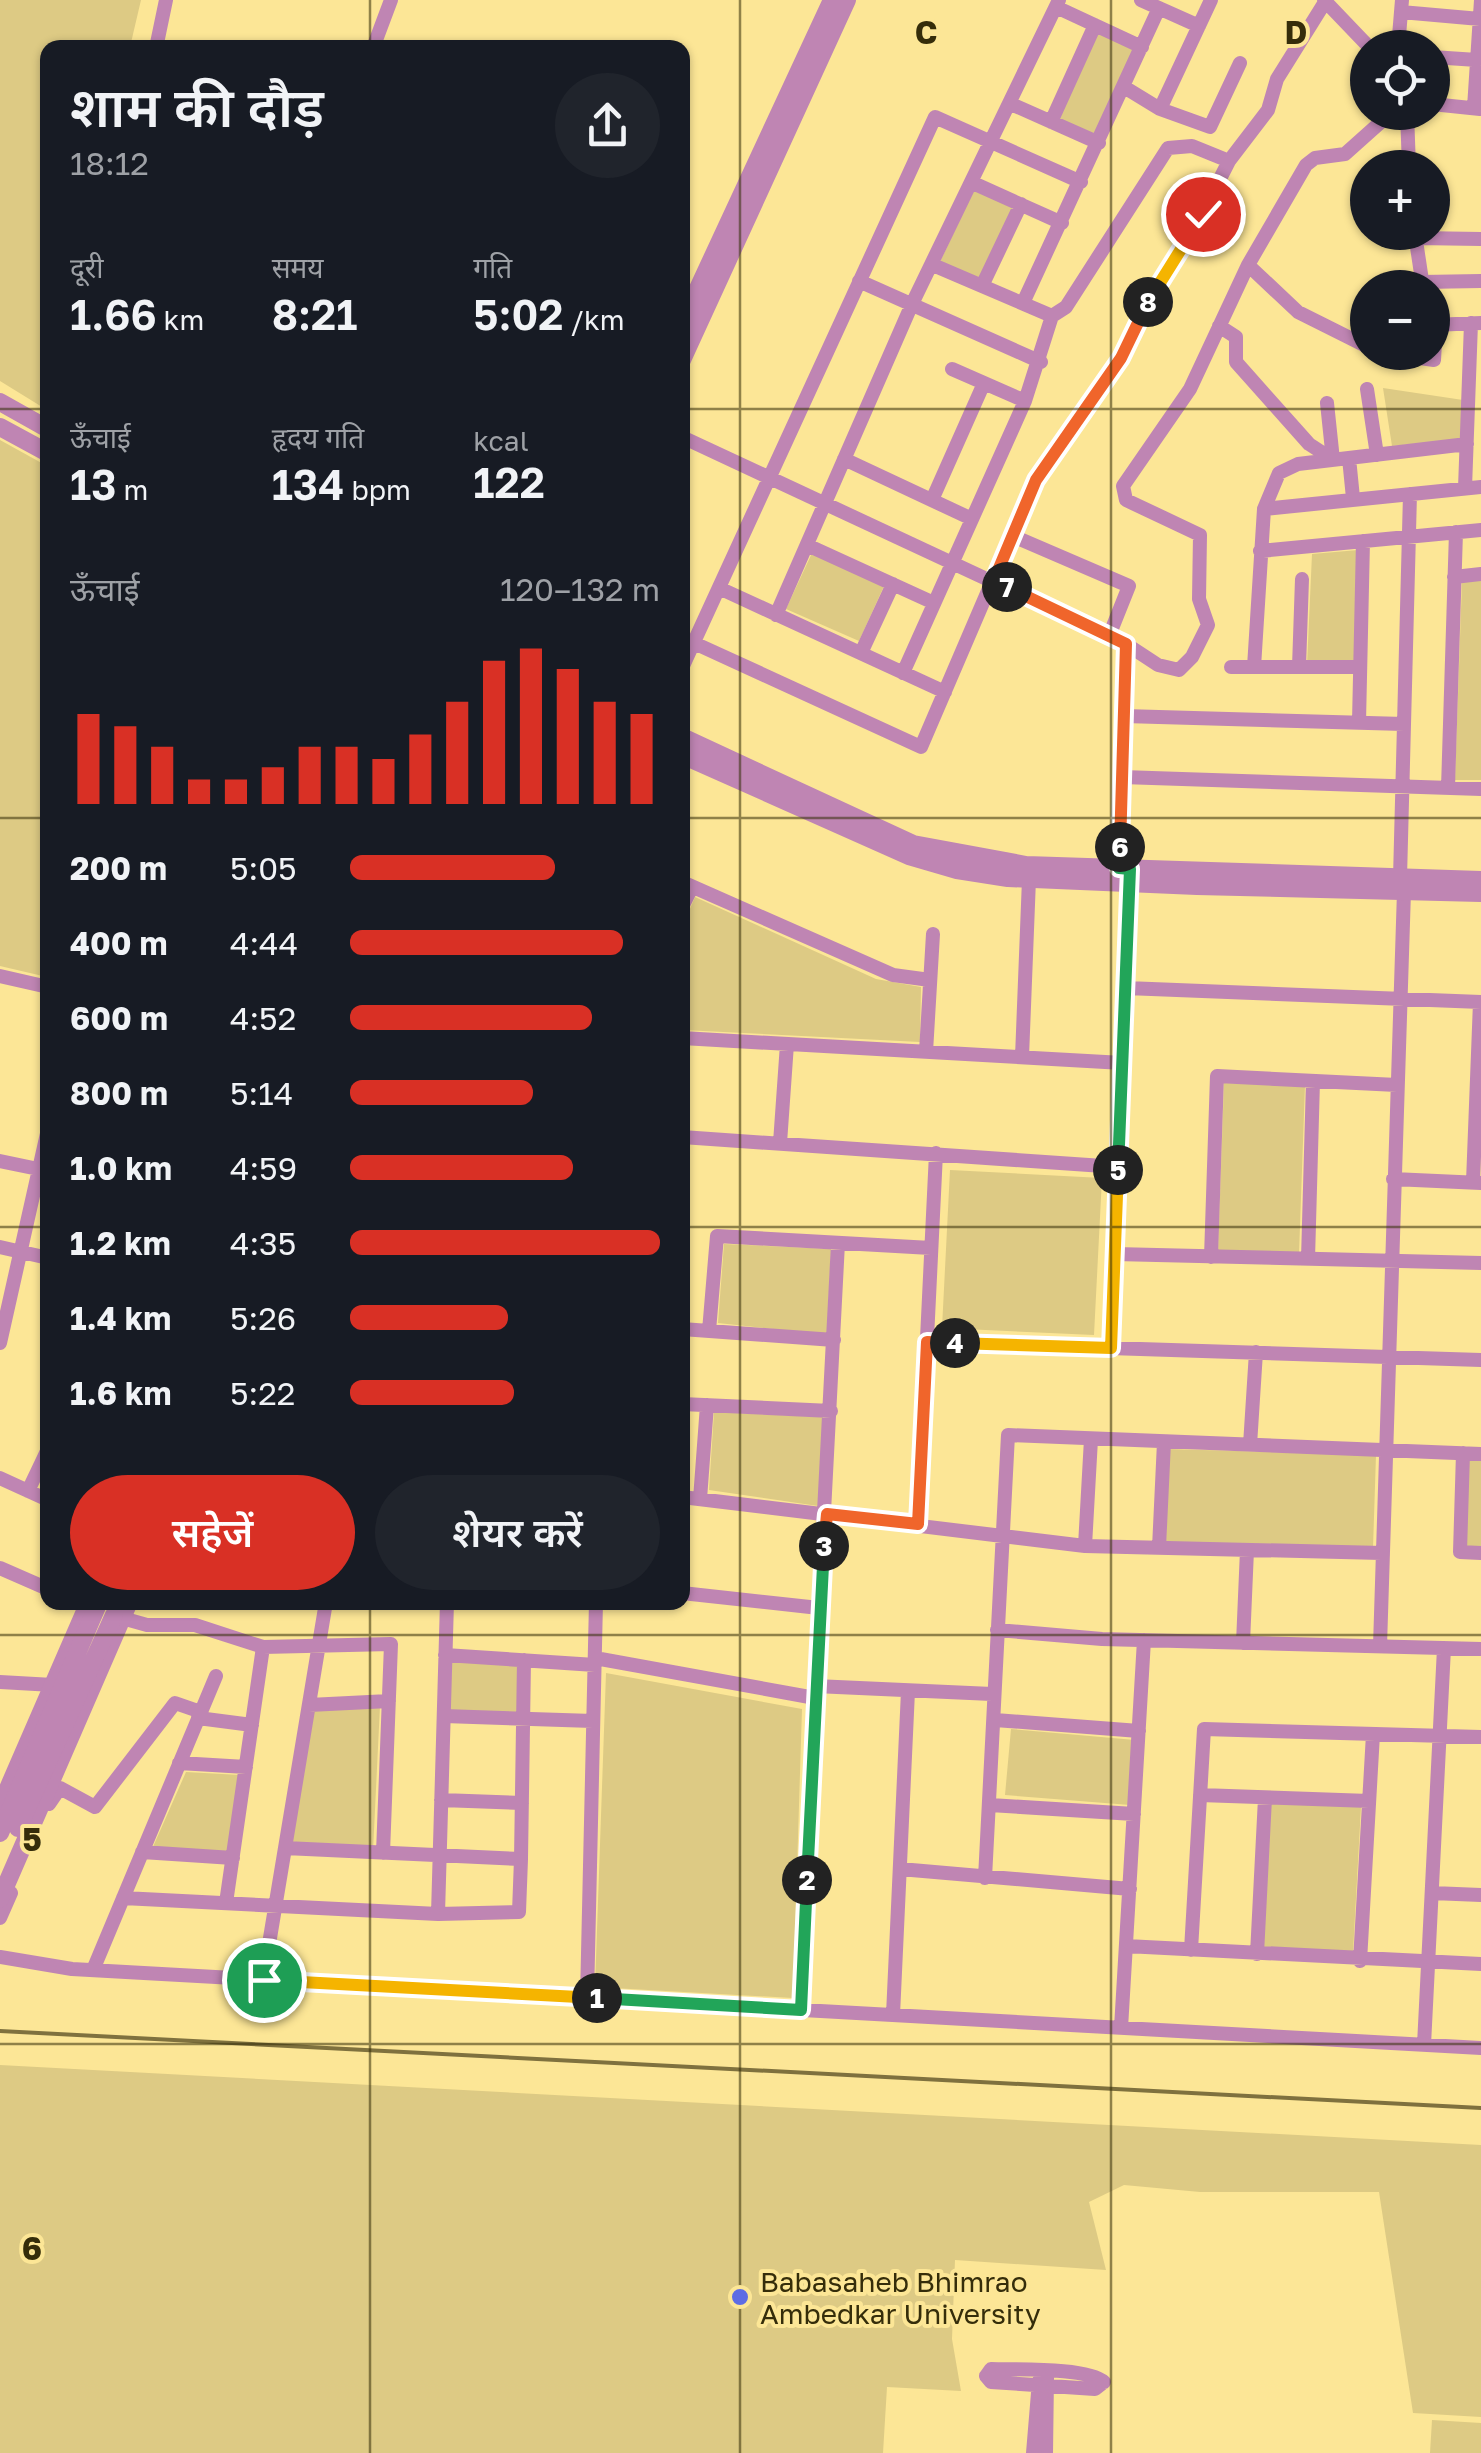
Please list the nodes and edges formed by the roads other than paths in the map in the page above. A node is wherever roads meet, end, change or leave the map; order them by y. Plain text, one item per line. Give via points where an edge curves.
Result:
1 (166, 0) edge
2 (391, 0) edge
3 (832, 0) edge
4 (846, 0) edge
5 (1141, 0) edge
6 (1212, 0) edge
7 (1481, 0) edge
8 (1324, 1) edge
9 (1057, 4) edge
10 (1401, 6) edge
11 (1159, 8) junction
12 (1480, 19) edge
13 (1095, 25) junction
14 (1199, 26) junction
15 (1352, 30) edge
16 (158, 40) edge
17 (376, 40) edge
18 (1142, 47) junction
19 (1450, 59) edge
20 (1477, 60) junction
21 (1240, 64) dead end
22 (1124, 87) junction
23 (1010, 104) junction
24 (1450, 106) edge
25 (1478, 108) edge
26 (1160, 109) junction
27 (1051, 122) junction
28 (1372, 130) edge
29 (1099, 143) junction
30 (991, 145) junction
31 (1229, 161) junction
32 (1081, 182) junction
33 (973, 183) junction
34 (1021, 204) junction
35 (1062, 223) junction
36 (1450, 237) edge
37 (1481, 238) edge
38 (933, 265) junction
39 (1248, 265) junction
40 (859, 281) junction
41 (1481, 281) edge
42 (1450, 283) edge
43 (982, 286) junction
44 (690, 304) edge
45 (912, 304) junction
46 (1023, 304) junction
47 (1052, 316) junction
48 (1476, 323) edge
49 (1450, 324) edge
50 (1219, 326) junction
51 (1350, 338) edge
52 (690, 342) edge
53 (1041, 362) junction
54 (952, 369) dead end
55 (984, 383) junction
56 (1367, 390) dead end
57 (1025, 401) junction
58 (0, 402) edge
59 (1327, 403) dead end
60 (40, 424) edge
61 (0, 428) edge
62 (690, 441) edge
63 (1467, 444) junction
64 (40, 449) edge
65 (1377, 455) junction
66 (844, 459) junction
67 (1341, 459) junction
68 (769, 477) junction
69 (1473, 487) edge
70 (1410, 494) junction
71 (1353, 498) junction
72 (932, 500) junction
73 (825, 502) junction
74 (1264, 508) junction
75 (972, 519) junction
76 (1481, 530) edge
77 (1456, 532) junction
78 (1013, 536) junction
79 (1409, 537) junction
80 (1363, 541) junction
81 (807, 545) junction
82 (1260, 551) junction
83 (953, 561) junction
84 (1481, 574) edge
85 (1454, 577) junction
86 (1302, 578) dead end
87 (994, 580) junction
88 (893, 584) junction
89 (718, 588) junction
90 (934, 603) junction
91 (776, 615) junction
92 (1109, 636) junction
93 (694, 643) junction
94 (1126, 644) junction
95 (690, 651) edge
96 (861, 654) junction
97 (1231, 666) dead end
98 (1254, 667) junction
99 (1298, 667) junction
100 (1360, 667) junction
101 (903, 673) junction
102 (945, 692) junction
103 (1124, 716) junction
104 (1359, 722) junction
105 (1404, 724) junction
106 (690, 742) edge
107 (690, 759) edge
108 (1122, 777) junction
109 (1402, 787) junction
110 (1448, 788) junction
111 (1481, 789) edge
112 (977, 865) junction
113 (1125, 876) junction
114 (1028, 879) junction
115 (1481, 880) edge
116 (690, 885) edge
117 (1402, 885) junction
118 (1481, 893) edge
119 (932, 934) dead end
120 (0, 976) edge
121 (930, 980) junction
122 (40, 984) edge
123 (1126, 988) junction
124 (1400, 1000) junction
125 (1480, 1002) edge
126 (690, 1038) edge
127 (787, 1044) junction
128 (926, 1052) junction
129 (1022, 1057) junction
130 (1122, 1063) junction
131 (1314, 1081) junction
132 (1396, 1084) junction
133 (690, 1137) edge
134 (780, 1143) junction
135 (936, 1153) junction
136 (0, 1161) edge
137 (1118, 1167) junction
138 (40, 1169) edge
139 (1393, 1180) junction
140 (40, 1181) edge
141 (1477, 1182) edge
142 (838, 1243) junction
143 (0, 1247) edge
144 (932, 1248) junction
145 (20, 1251) junction
146 (1114, 1254) junction
147 (40, 1256) edge
148 (1212, 1256) junction
149 (1308, 1259) junction
150 (1390, 1260) junction
151 (1481, 1263) edge
152 (690, 1330) edge
153 (709, 1331) junction
154 (834, 1340) junction
155 (927, 1342) junction
156 (0, 1343) edge
157 (1111, 1348) junction
158 (1256, 1352) junction
159 (1386, 1356) junction
160 (1481, 1360) edge
161 (690, 1404) edge
162 (707, 1405) junction
163 (831, 1411) junction
164 (1091, 1439) junction
165 (1164, 1442) junction
166 (1250, 1446) junction
167 (1384, 1450) junction
168 (1463, 1453) junction
169 (1481, 1454) edge
170 (40, 1466) edge
171 (0, 1478) edge
172 (28, 1491) junction
173 (40, 1496) edge
174 (690, 1498) edge
175 (700, 1499) junction
176 (827, 1514) junction
177 (918, 1524) junction
178 (1000, 1534) junction
179 (1085, 1546) junction
180 (1159, 1548) junction
181 (1247, 1550) junction
182 (1382, 1553) junction
183 (1481, 1553) edge
184 (0, 1568) edge
185 (40, 1586) edge
186 (690, 1594) edge
187 (819, 1608) junction
188 (86, 1610) edge
189 (96, 1610) edge
190 (123, 1610) edge
191 (123, 1610) edge
192 (127, 1610) edge
193 (325, 1610) edge
194 (447, 1610) edge
195 (596, 1610) edge
196 (997, 1630) junction
197 (1144, 1640) junction
198 (1243, 1643) junction
199 (319, 1645) junction
200 (1380, 1646) junction
201 (263, 1647) junction
202 (1444, 1648) junction
203 (1481, 1649) edge
204 (446, 1655) junction
205 (524, 1660) junction
206 (595, 1662) junction
207 (216, 1676) dead end
208 (0, 1682) edge
209 (53, 1685) junction
210 (815, 1692) junction
211 (908, 1692) junction
212 (992, 1694) junction
213 (388, 1701) junction
214 (309, 1705) junction
215 (200, 1715) junction
216 (444, 1716) junction
217 (523, 1719) junction
218 (995, 1720) junction
219 (594, 1722) junction
220 (252, 1725) junction
221 (1139, 1731) junction
222 (1373, 1734) junction
223 (1440, 1736) junction
224 (1481, 1737) edge
225 (180, 1763) junction
226 (246, 1768) junction
227 (2, 1795) edge
228 (1200, 1795) junction
229 (1265, 1798) junction
230 (43, 1799) junction
231 (442, 1800) junction
232 (1369, 1801) junction
233 (522, 1803) junction
234 (990, 1805) junction
235 (1134, 1814) junction
236 (0, 1819) edge
237 (30, 1830) junction
238 (0, 1833) edge
239 (285, 1848) junction
240 (142, 1852) junction
241 (382, 1853) junction
242 (440, 1856) junction
243 (233, 1858) junction
244 (521, 1859) junction
245 (900, 1868) junction
246 (0, 1870) edge
247 (986, 1878) junction
248 (1130, 1889) junction
249 (1432, 1892) junction
250 (1481, 1894) edge
251 (0, 1898) edge
252 (123, 1898) junction
253 (226, 1903) junction
254 (276, 1905) junction
255 (438, 1914) junction
256 (0, 1918) edge
257 (1126, 1946) junction
258 (1192, 1950) junction
259 (1257, 1954) junction
260 (0, 1956) edge
261 (1360, 1961) junction
262 (1428, 1962) junction
263 (1481, 1964) edge
264 (93, 1970) junction
265 (264, 1980) junction
266 (586, 1998) junction
267 (801, 2010) junction
268 (892, 2015) junction
269 (1122, 2028) junction
270 (1424, 2045) junction
271 (1481, 2048) edge
272 (1034, 2453) edge
273 (1046, 2453) edge

1 - 16 street
2 - 17 street
3 - 44 street
4 - 52 street
5 - 11 street
6 - 14 street
7 - 12 street
8 - 15 street
8 - 31 street via 1277,79 1268,110
9 - 13 street
9 - 23 street
10 - 12 street
11 - 14 street
11 - 18 street
12 - 20 street
13 - 18 street
13 - 27 street
14 - 26 street
18 - 22 street
19 - 20 street
20 - 25 street
21 - 26 street via 1210,128
22 - 26 street
22 - 29 street
23 - 27 street
23 - 30 street
24 - 25 street
27 - 29 street
28 - 39 street via 1345,154 1310,161
29 - 32 street
30 - 32 street
30 - 33 street
30 - 40 street via 934,117
31 - 47 street via 1192,146 1168,148 1066,307
31 - 78 street via 1121,358 1036,480
32 - 35 street
33 - 34 street
33 - 38 street
34 - 35 street
34 - 43 street
35 - 46 street
36 - 37 street
38 - 43 street
38 - 45 street
39 - 50 street
39 - 51 street via 1298,312
40 - 45 street
40 - 68 street
41 - 42 street
43 - 46 street
45 - 53 street
45 - 66 street
46 - 47 street
47 - 53 street
48 - 49 street
48 - 63 street
50 - 67 street via 1236,337 1236,362 1309,444
50 - 94 street via 1190,389 1122,490 1126,500 1200,535 1207,632 1179,670 1158,666
53 - 57 street
54 - 55 street
55 - 57 street
55 - 72 street
56 - 65 street
57 - 75 street
58 - 60 street
59 - 67 street
61 - 64 street
62 - 68 street
63 - 65 street
63 - 69 street
65 - 67 street
66 - 72 street
66 - 73 street
67 - 71 street
67 - 74 street via 1280,473
68 - 73 street
68 - 89 street
69 - 70 street
70 - 71 street
70 - 79 street
71 - 74 street
72 - 75 street
73 - 81 street
73 - 83 street
74 - 82 street
75 - 83 street
76 - 77 street
77 - 79 street
77 - 85 street
78 - 87 street
78 - 92 street via 1129,586
79 - 80 street
79 - 105 street
80 - 82 street
80 - 100 street
81 - 88 street
81 - 91 street
82 - 98 street
83 - 87 street
83 - 90 street
84 - 85 street
85 - 110 street
86 - 99 street
87 - 92 street
87 - 102 street
88 - 90 street
88 - 96 street
89 - 91 street
89 - 93 street
90 - 101 street
91 - 96 street
92 - 94 street
93 - 95 street
93 - 102 street via 921,748
94 - 103 street
96 - 101 street
97 - 98 street
98 - 99 street
99 - 100 street
100 - 104 street
101 - 102 street
103 - 104 street
103 - 108 street
104 - 105 street
105 - 109 street
106 - 112 street via 912,844
107 - 112 street via 909,856
108 - 109 street
108 - 113 street
109 - 110 street
109 - 117 street
110 - 111 street
112 - 113 street
112 - 114 street
113 - 114 street
113 - 117 street
113 - 123 street
114 - 129 street
115 - 117 street
116 - 121 street via 859,962
117 - 118 street
117 - 124 street
119 - 121 street
120 - 122 street
121 - 128 street
123 - 124 street
123 - 130 street
124 - 125 street
124 - 132 street
125 - 141 street
126 - 127 street
127 - 128 street
127 - 134 street
128 - 129 street
129 - 130 street
130 - 137 street
131 - 132 street
131 - 148 street via 1217,1076
131 - 149 street
132 - 139 street
133 - 134 street
134 - 135 street
135 - 137 street
135 - 144 street
136 - 138 street
137 - 146 street
139 - 141 street
139 - 150 street
140 - 145 street
142 - 144 street
142 - 153 street via 717,1236
142 - 154 street
143 - 145 street
144 - 155 street
145 - 147 street
145 - 156 street
146 - 148 street
146 - 157 street
148 - 149 street
149 - 150 street
150 - 151 street
150 - 159 street
152 - 153 street
153 - 154 street
154 - 163 street
155 - 157 street
155 - 177 street
157 - 158 street
158 - 159 street
158 - 166 street
159 - 160 street
159 - 167 street
161 - 162 street
162 - 163 street
162 - 175 street
163 - 176 street
164 - 165 street
164 - 178 street via 1008,1435
164 - 179 street
165 - 166 street
165 - 180 street
166 - 167 street
167 - 168 street
167 - 182 street
168 - 169 street
168 - 183 street via 1460,1552
170 - 172 street
171 - 172 street
172 - 173 street
174 - 175 street
175 - 176 street
176 - 177 street
176 - 187 street
177 - 178 street
178 - 179 street
178 - 196 street
179 - 180 street
180 - 181 street
181 - 182 street
181 - 198 street
182 - 200 street
184 - 185 street
186 - 187 street
187 - 210 street
188 - 209 street
189 - 238 street, bridge
190 - 230 street
191 - 246 street, bridge
192 - 201 street via 146,1625 195,1625
193 - 199 street
194 - 204 street
195 - 206 street
196 - 197 street
196 - 212 street
197 - 198 street
197 - 221 street
198 - 200 street
199 - 201 street
199 - 213 street via 390,1644
199 - 214 street
200 - 202 street
201 - 220 street
202 - 203 street
202 - 223 street
204 - 205 street
204 - 216 street
205 - 206 street
205 - 217 street
206 - 210 street
206 - 219 street
207 - 215 street
208 - 209 street
209 - 227 street
210 - 211 street
210 - 267 street
211 - 212 street
211 - 245 street
212 - 218 street
213 - 214 street
213 - 241 street
214 - 239 street
215 - 220 street
215 - 225 street
215 - 256 street via 175,1703 95,1807 56,1790
216 - 217 street
216 - 231 street
217 - 219 street
217 - 233 street
218 - 221 street
218 - 234 street
219 - 266 street
220 - 226 street
221 - 235 street
222 - 223 street
222 - 228 street via 1204,1729
222 - 232 street
223 - 224 street
223 - 249 street
225 - 226 street
225 - 240 street
226 - 243 street
227 - 230 street
228 - 229 street
228 - 258 street
229 - 232 street
229 - 259 street
230 - 237 street
231 - 233 street
231 - 242 street
232 - 261 street
233 - 244 street
234 - 235 street
234 - 247 street
235 - 248 street
236 - 237 street
237 - 251 street
239 - 241 street
239 - 254 street
240 - 243 street
240 - 252 street
241 - 242 street
242 - 244 street
242 - 255 street
243 - 253 street
244 - 255 street via 519,1912
245 - 247 street
245 - 268 street
247 - 248 street
248 - 257 street
249 - 250 street
249 - 262 street
252 - 253 street
252 - 264 street
253 - 254 street
254 - 255 street
254 - 265 street
257 - 258 street
257 - 269 street
258 - 259 street
259 - 261 street
260 - 264 street
261 - 262 street
262 - 263 street
262 - 270 street
264 - 265 street
265 - 266 street
266 - 267 street
267 - 268 street
268 - 269 street
269 - 270 street
270 - 271 street
272 - 273 street via 1044,2381

